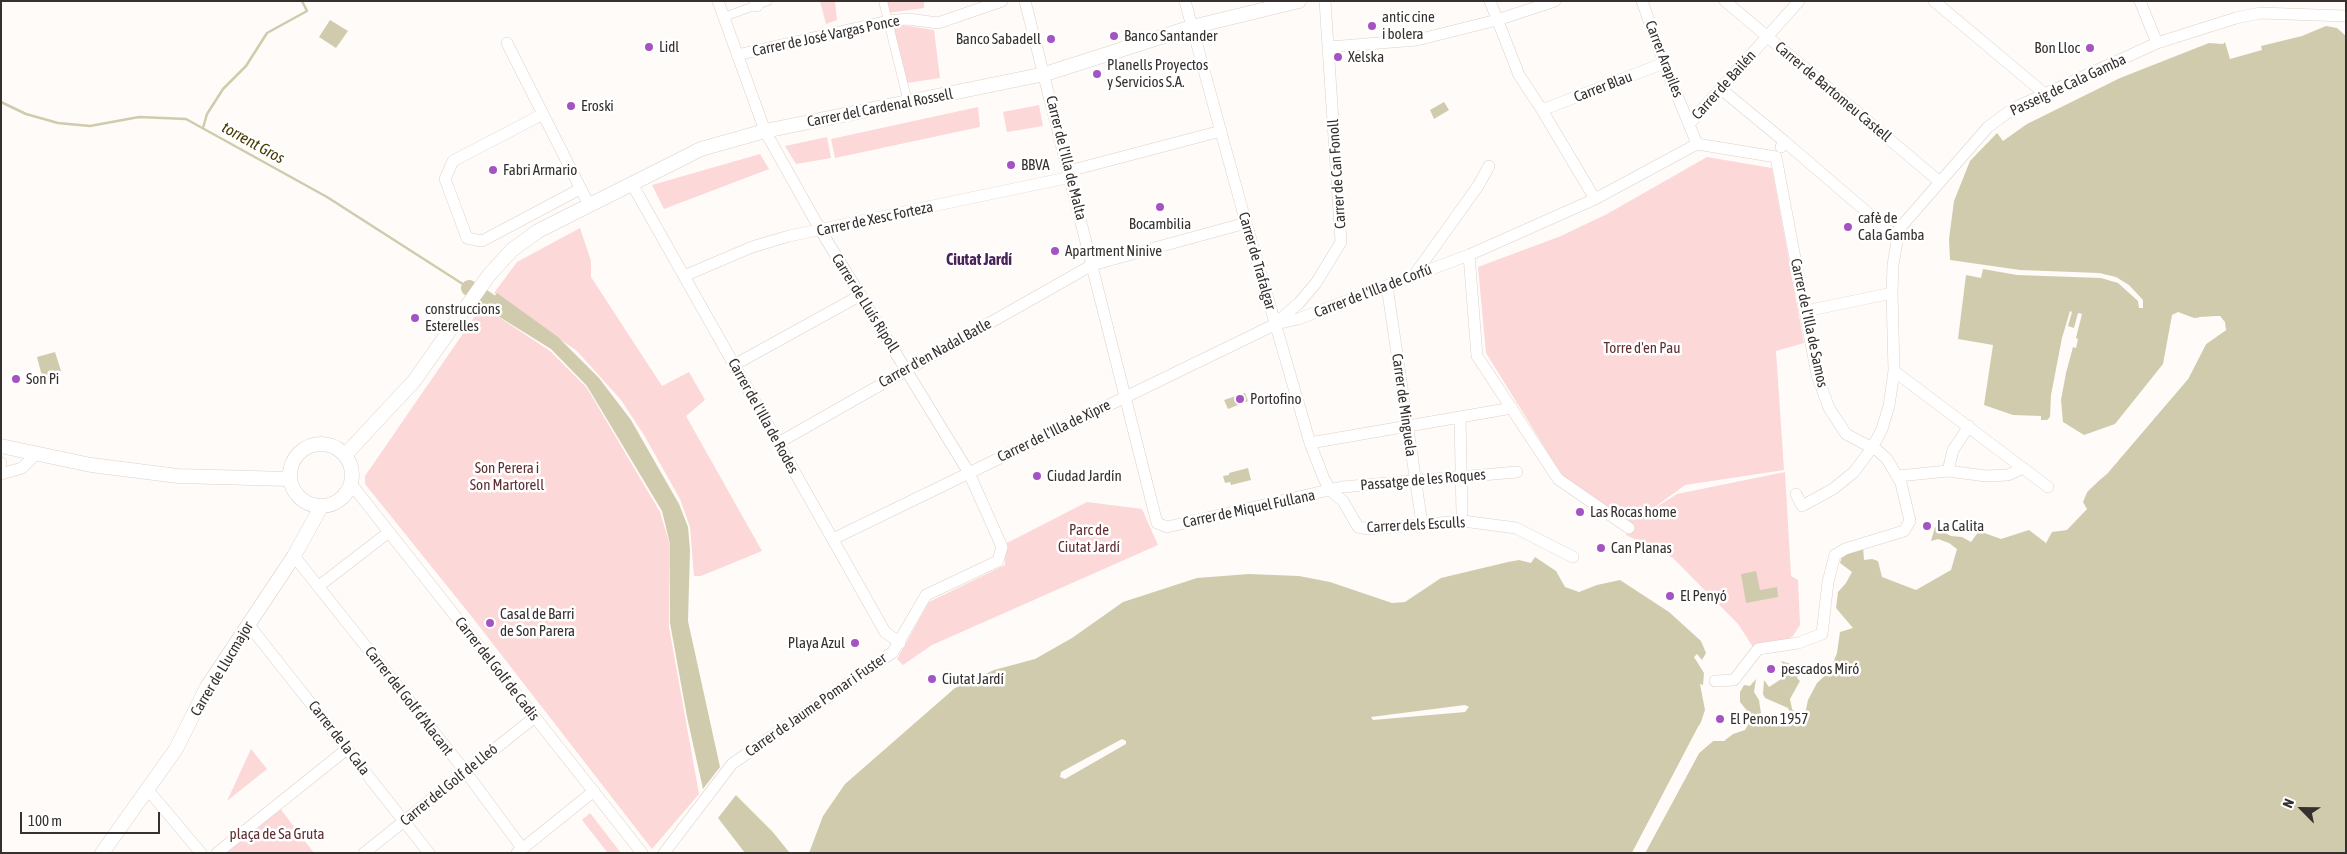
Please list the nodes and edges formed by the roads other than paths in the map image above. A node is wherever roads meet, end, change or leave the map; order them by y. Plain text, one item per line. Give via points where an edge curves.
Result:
1 (718, 1) edge
2 (883, 1) edge
3 (1002, 1) edge
4 (1025, 1) edge
5 (1184, 1) edge
6 (1299, 1) edge
7 (1325, 1) edge
8 (1490, 1) edge
9 (1555, 1) edge
10 (1642, 1) edge
11 (1725, 1) edge
12 (1799, 1) edge
13 (1934, 1) edge
14 (2140, 1) edge
15 (760, 3) edge
16 (1948, 5) edge
17 (2259, 7) edge
18 (2346, 16) edge
19 (724, 17) junction
20 (1497, 20) junction
21 (888, 21) junction
22 (1192, 28) junction
23 (1767, 37) junction
24 (507, 43) dead end
25 (2157, 43) junction
26 (1328, 47) junction
27 (737, 55) junction
28 (1664, 63) junction
29 (1045, 74) junction
30 (1721, 89) junction
31 (2045, 94) junction
32 (908, 102) dead end
33 (1542, 110) junction
34 (543, 114) junction
35 (1690, 124) junction
36 (765, 131) junction
37 (1221, 131) junction
38 (1784, 141) junction
39 (1697, 144) junction
40 (1776, 157) junction
41 (1489, 166) dead end
42 (1070, 174) junction
43 (1940, 182) junction
44 (632, 184) junction
45 (580, 189) junction
46 (1595, 199) junction
47 (588, 205) junction
48 (1246, 223) junction
49 (821, 231) junction
50 (1897, 238) junction
51 (1469, 255) junction
52 (1092, 265) junction
53 (1416, 274) junction
54 (684, 276) junction
55 (1387, 286) junction
56 (1892, 293) junction
57 (861, 296) junction
58 (1806, 311) junction
59 (1276, 324) junction
60 (734, 366) junction
61 (906, 369) junction
62 (1894, 371) junction
63 (1125, 396) junction
64 (1512, 408) junction
65 (1460, 417) junction
66 (1407, 426) junction
67 (1969, 426) junction
68 (778, 443) junction
69 (1310, 443) junction
70 (1, 446) edge
71 (1872, 448) junction
72 (36, 454) junction
73 (346, 454) junction
74 (2023, 468) junction
75 (1948, 471) junction
76 (1517, 472) dead end
77 (969, 473) junction
78 (1, 474) edge
79 (1898, 476) junction
80 (1462, 477) junction
81 (289, 479) junction
82 (1416, 481) junction
83 (352, 485) junction
84 (2048, 488) dead end
85 (1330, 491) junction
86 (1796, 494) dead end
87 (321, 506) junction
88 (1462, 517) junction
89 (1422, 524) junction
90 (1167, 526) joint
91 (1630, 528) dead end
92 (389, 532) junction
93 (833, 539) junction
94 (1002, 547) joint
95 (294, 556) junction
96 (1573, 557) dead end
97 (319, 586) junction
98 (248, 624) junction
99 (900, 643) junction
100 (1715, 681) dead end
101 (535, 717) junction
102 (347, 749) junction
103 (465, 771) junction
104 (148, 790) junction
105 (594, 791) junction
106 (404, 821) junction
107 (519, 851) edge
108 (102, 853) edge
109 (201, 853) edge
110 (217, 853) edge
111 (364, 853) edge
112 (429, 853) edge
113 (642, 853) edge
114 (664, 853) edge

1 - 19 street, Carrer de Lluís Ripoll
2 - 21 street
3 - 21 street, Carrer de José Vargas Ponce via 938,23 908,18
4 - 29 street, Carrer de l'Illa de Malta
5 - 22 street, Carrer de Trafalgar
6 - 22 street, Carrer del Cardenal Rossell
7 - 26 street, Carrer de Can Fonoll
8 - 20 street
9 - 20 street
10 - 28 street, Carrer Arapiles
11 - 23 street, Carrer de Bartomeu Castell
12 - 23 street, Carrer de Bailén
13 - 16 street
14 - 25 street
15 - 19 street
16 - 31 street
17 - 18 street, Passeig de Cala Gamba
17 - 25 street, Passeig de Cala Gamba
19 - 27 street, Carrer de Lluís Ripoll
20 - 26 street via 1417,40
20 - 33 street via 1519,75
21 - 27 street, Carrer de José Vargas Ponce
21 - 32 street
22 - 29 street, Carrer del Cardenal Rossell
22 - 37 street, Carrer de Trafalgar
23 - 30 street, Carrer de Bailén
23 - 43 street, Carrer de Bartomeu Castell
24 - 34 street
25 - 31 street, Passeig de Cala Gamba
26 - 59 street, Carrer de Can Fonoll via 1342,242 1316,283
27 - 36 street, Carrer de Lluís Ripoll
28 - 33 street, Carrer Blau
28 - 35 street, Carrer Arapiles
29 - 36 street, Carrer del Cardenal Rossell
29 - 42 street, Carrer de l'Illa de Malta
30 - 35 street, Carrer de Bailén
30 - 38 street
31 - 43 street, Passeig de Cala Gamba via 2014,108 1988,127
33 - 46 street
34 - 45 street
34 - 45 street via 453,161 445,179 467,238 482,241
35 - 39 street, Carrer Arapiles
36 - 44 street, Carrer del Cardenal Rossell via 701,149
36 - 49 street, Carrer de Lluís Ripoll
37 - 42 street, Carrer de Xesc Forteza
37 - 48 street, Carrer de Trafalgar
38 - 40 street
38 - 50 street
39 - 40 street
39 - 46 street, Carrer de l'Illa de Corfú
40 - 58 street, Carrer de l'Illa de Samos
41 - 53 street
42 - 49 street, Carrer de Xesc Forteza
42 - 52 street, Carrer de l'Illa de Malta
43 - 50 street, Passeig de Cala Gamba via 1899,229
44 - 47 street, Carrer del Cardenal Rossell
44 - 54 street, Carrer de l'Illa de Rodes
45 - 47 street
46 - 51 street, Carrer de l'Illa de Corfú
47 - 73 street, Carrer del Cardenal Rossell via 538,231 512,250 489,275 414,381
48 - 52 street, Carrer d'en Nadal Batle
48 - 59 street, Carrer de Trafalgar
49 - 54 street, Carrer de Xesc Forteza via 752,247
49 - 57 street, Carrer de Lluís Ripoll
50 - 56 street, Passeig de Cala Gamba
51 - 53 street, Carrer de l'Illa de Corfú
51 - 64 street via 1476,356
52 - 61 street, Carrer d'en Nadal Batle
52 - 63 street, Carrer de l'Illa de Malta
53 - 55 street, Carrer de l'Illa de Corfú
54 - 60 street, Carrer de l'Illa de Rodes
55 - 59 street, Carrer de l'Illa de Corfú
55 - 66 street, Carrer de Minguela
56 - 58 street
56 - 62 street, Passeig de Cala Gamba
57 - 60 street
57 - 61 street, Carrer de Lluís Ripoll
58 - 71 street, Carrer de l'Illa de Samos via 1817,375 1829,408 1846,434
59 - 63 street, Carrer de l'Illa de Xipre
59 - 69 street, Carrer de Trafalgar
60 - 68 street, Carrer de l'Illa de Rodes
61 - 68 street, Carrer d'en Nadal Batle
61 - 77 street, Carrer de Lluís Ripoll
62 - 67 street
62 - 71 street, Passeig de Cala Gamba via 1889,406
63 - 77 street, Carrer de l'Illa de Xipre
63 - 90 street, Carrer de l'Illa de Malta via 1154,514 1157,522
64 - 65 street
64 - 91 street via 1558,479
65 - 66 street
65 - 80 street
66 - 69 street
66 - 82 street, Carrer de Minguela
67 - 74 street
67 - 75 street via 1953,450
68 - 93 street, Carrer de l'Illa de Rodes
69 - 85 street, Carrer de Trafalgar
70 - 72 street
71 - 79 street, Carrer de l'Illa de Samos via 1887,459
71 - 86 street, Passeig de Cala Gamba via 1854,472 1833,489 1802,506
72 - 78 street via 22,468
72 - 81 street via 178,476
73 - 81 street via 323,443 308,447 295,458
73 - 83 street
74 - 75 street via 2008,476
74 - 84 street
75 - 79 street
76 - 80 street, Passatge de les Roques
77 - 93 street, Carrer de l'Illa de Xipre
77 - 94 street, Carrer de Lluís Ripoll
79 - 100 street, Carrer de l'Illa de Samos via 1910,521 1904,531 1835,555 1828,582 1822,634 1798,643 1755,651 1734,680
80 - 82 street, Passatge de les Roques
80 - 88 street
81 - 87 street via 303,501
82 - 85 street, Passatge de les Roques via 1342,487
82 - 89 street, Carrer de Minguela
83 - 87 street via 330,505
83 - 92 street, Carrer del Golf de Cadis
85 - 89 street, Carrer dels Esculls via 1343,502 1358,527
85 - 90 street, Carrer de Miquel Fullana
87 - 95 street, Carrer de Llucmajor
88 - 89 street, Carrer dels Esculls
88 - 96 street, Carrer dels Esculls via 1516,528
92 - 97 street
92 - 101 street, Carrer del Golf de Cadis
93 - 99 street, Carrer de l'Illa de Rodes via 885,632
94 - 99 street, Carrer de Jaume Pomar i Fuster via 998,560 926,595
95 - 97 street, Carrer del Golf d'Alacant
95 - 98 street, Carrer de Llucmajor
97 - 103 street, Carrer del Golf d'Alacant
98 - 102 street, Carrer de la Cala
98 - 104 street, Carrer de Llucmajor via 207,687 176,749
99 - 114 street, Carrer de Jaume Pomar i Fuster via 893,652 732,764
101 - 103 street, Carrer del Golf de Lleó
101 - 105 street, Carrer del Golf de Cadis
102 - 106 street, Carrer de la Cala
102 - 110 street
103 - 106 street, Carrer del Golf de Lleó
103 - 107 street, Carrer del Golf d'Alacant
104 - 108 street, Carrer de Llucmajor
104 - 109 street
105 - 107 street
105 - 113 street, Carrer del Golf de Cadis
106 - 111 street, Carrer del Golf de Lleó
106 - 112 street, Carrer de la Cala

